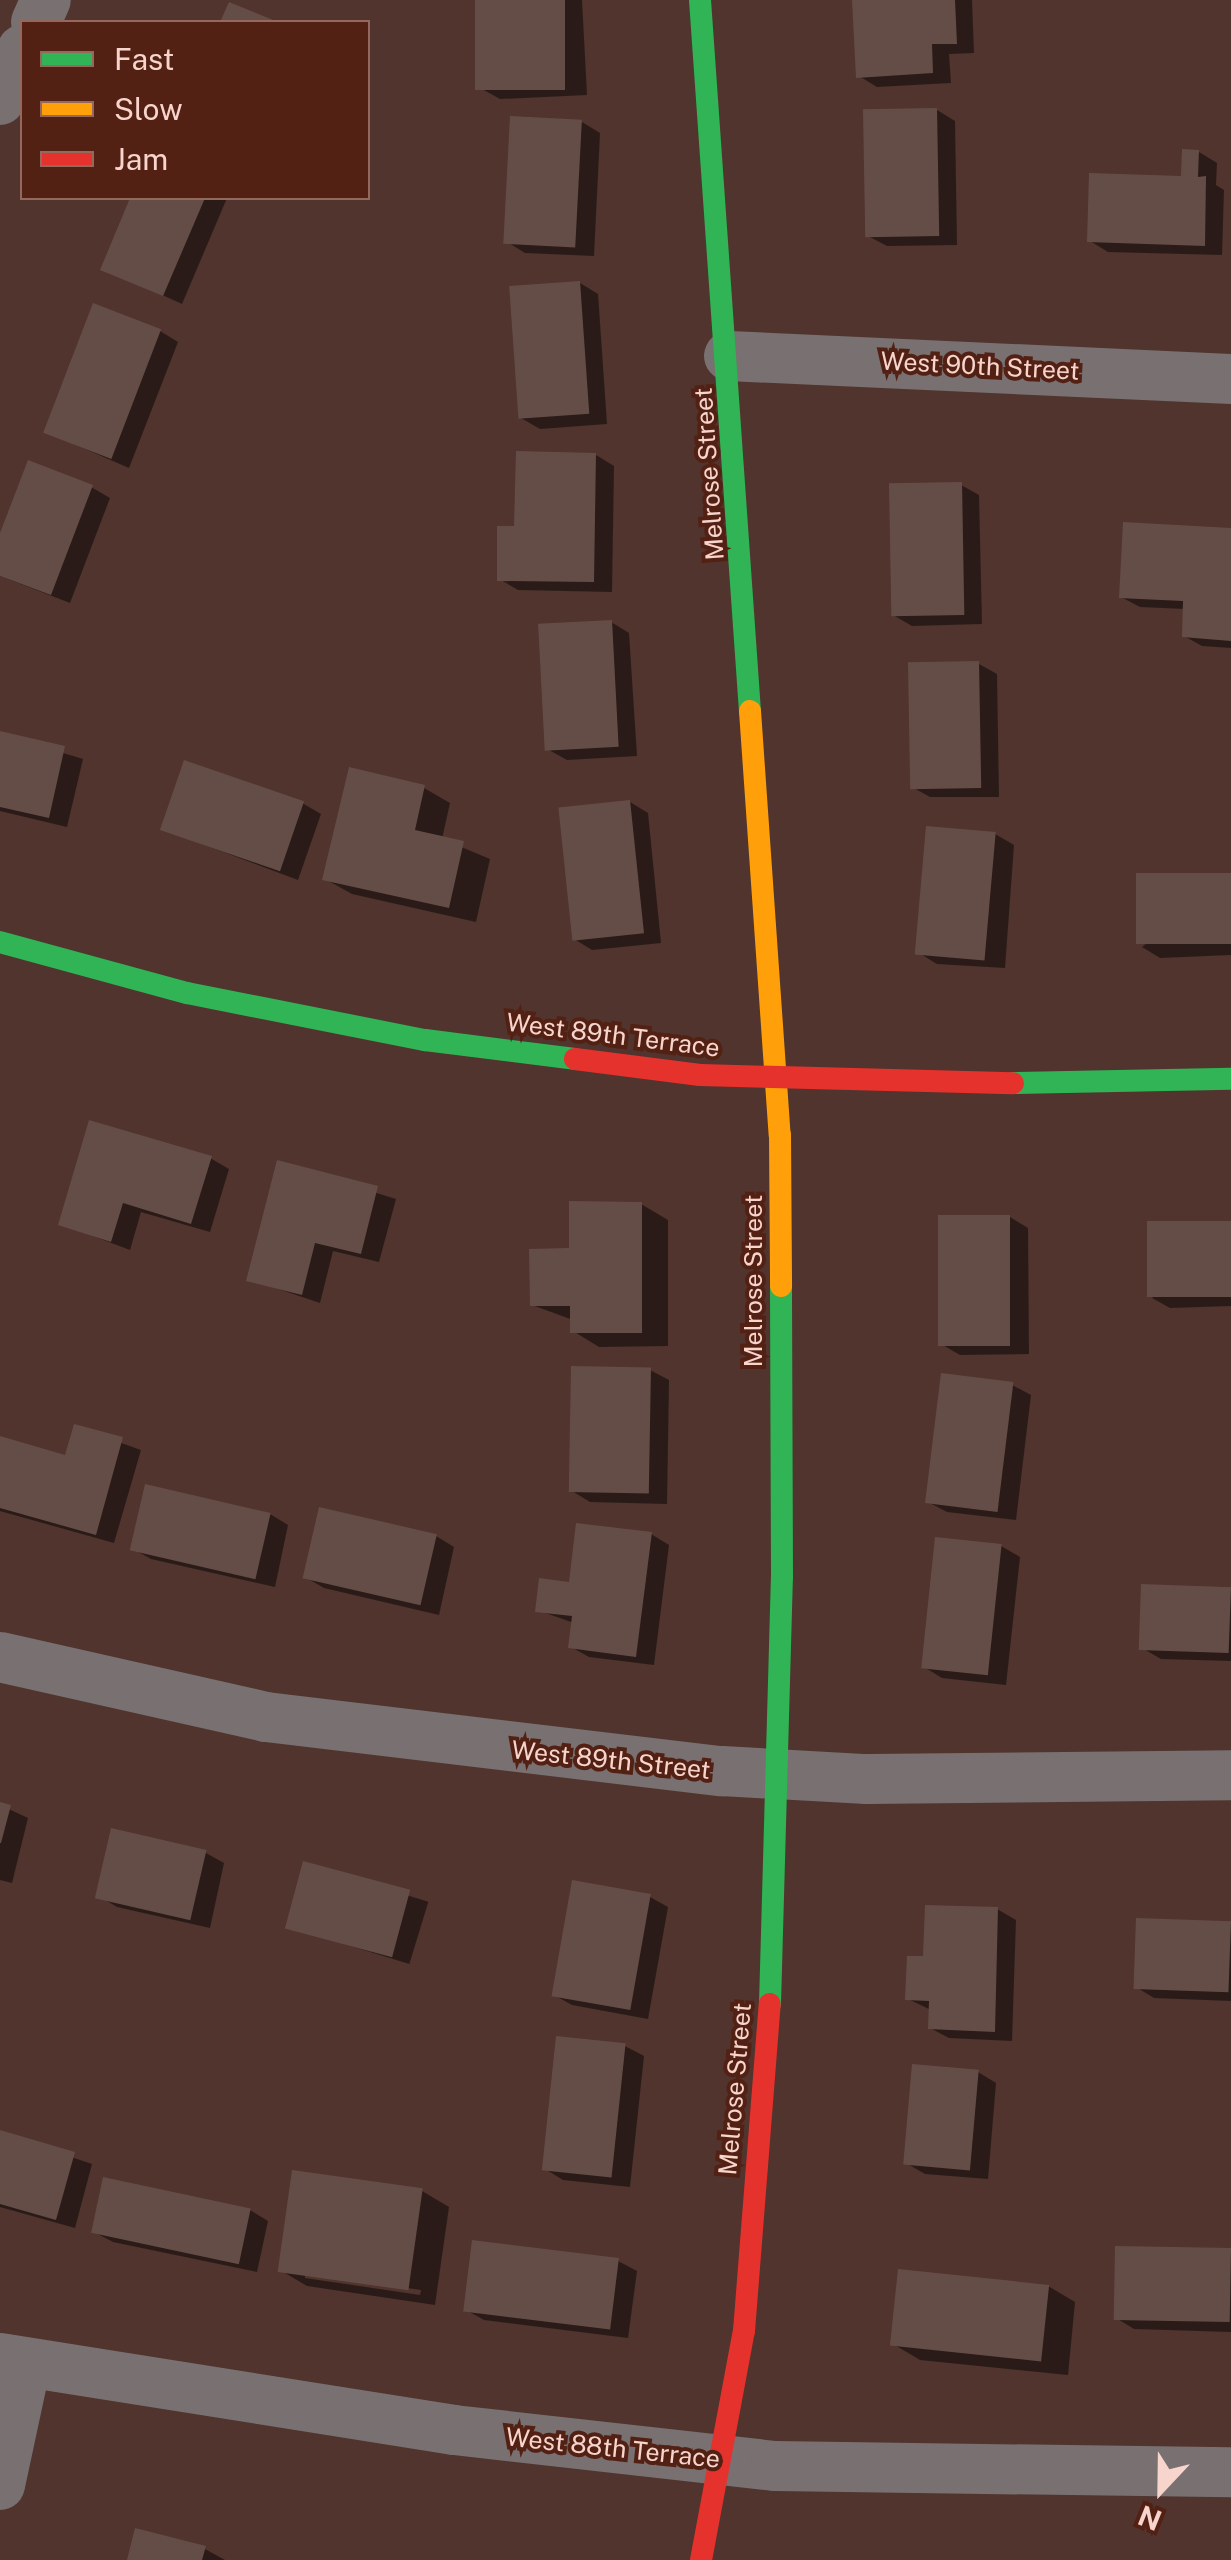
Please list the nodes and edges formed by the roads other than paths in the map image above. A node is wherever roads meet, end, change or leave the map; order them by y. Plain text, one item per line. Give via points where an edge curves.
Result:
1 (700, 0) edge
2 (20, 55) edge
3 (0, 100) edge
4 (729, 356) junction
5 (1231, 379) edge
6 (0, 942) edge
7 (1231, 1079) edge
8 (776, 1080) junction
9 (0, 1657) edge
10 (778, 1775) junction
11 (1231, 1775) edge
12 (13, 2361) edge
13 (721, 2459) junction
14 (1231, 2472) edge
15 (0, 2485) edge
16 (701, 2560) edge

1 - 4 street, Melrose Street
2 - 3 street
4 - 5 street, West 90th Street
4 - 8 street, Melrose Street
6 - 8 street, West 89th Terrace via 187,992 425,1040
7 - 8 street, West 89th Terrace
8 - 10 street, Melrose Street
9 - 10 street, West 89th Street via 266,1717 456,1744
10 - 11 street, West 89th Street
10 - 13 street, Melrose Street via 772,1976 746,2312
12 - 13 street, West 88th Terrace via 454,2430
12 - 15 street
13 - 14 street, West 88th Terrace via 775,2466
13 - 16 street, Melrose Street

